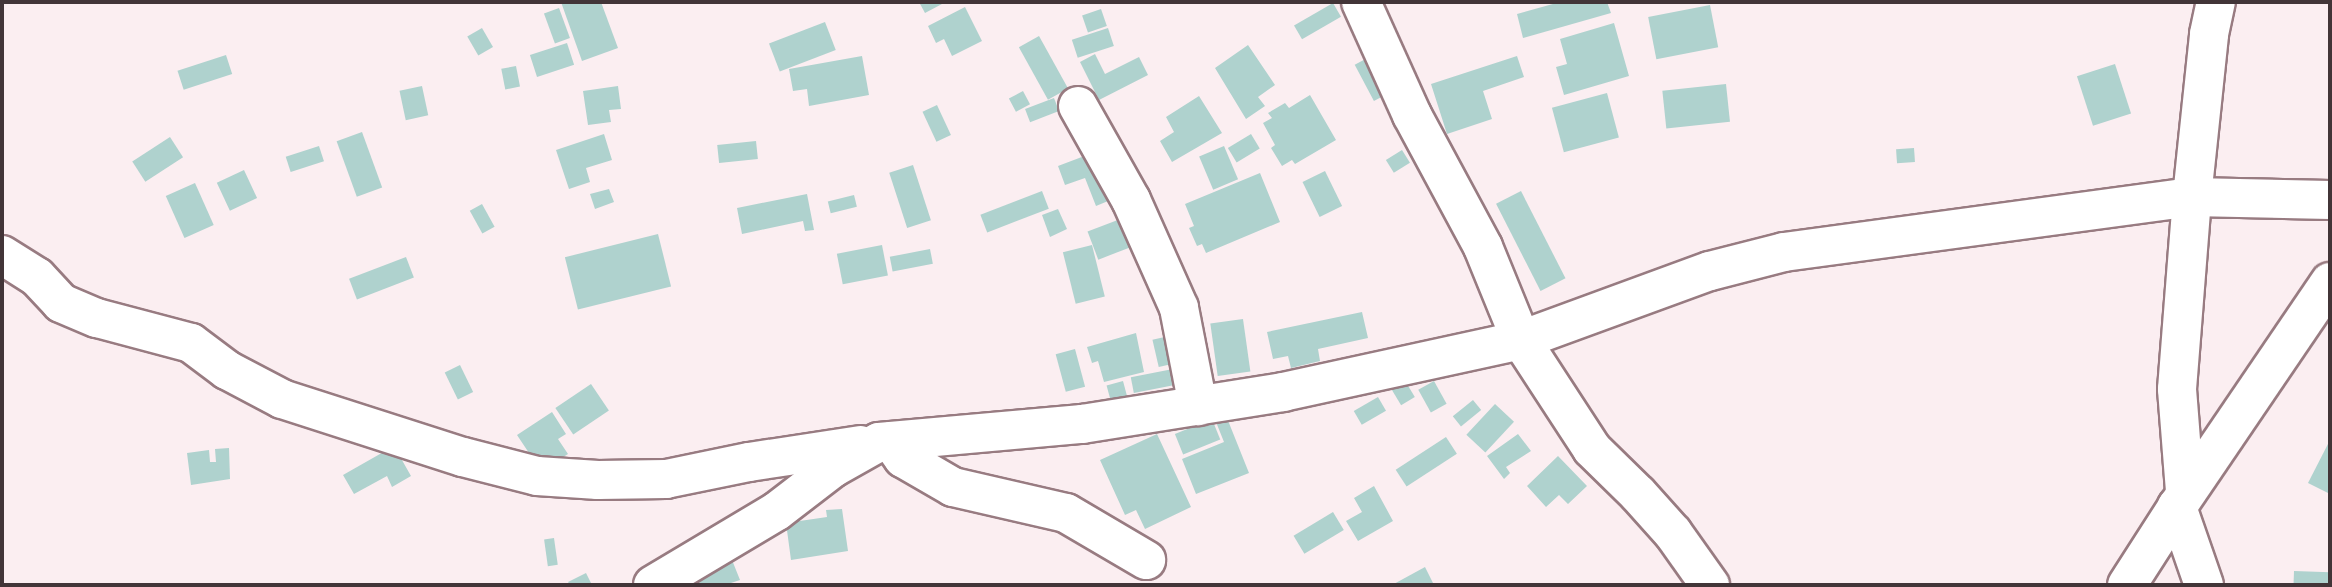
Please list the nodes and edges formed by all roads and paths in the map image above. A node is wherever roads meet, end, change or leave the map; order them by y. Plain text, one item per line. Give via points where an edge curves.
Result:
1 (1361, 2) edge
2 (2216, 2) edge
3 (1078, 106) dead end
4 (2192, 197) junction
5 (2330, 200) edge
6 (2, 255) edge
7 (2330, 282) edge
8 (1521, 340) junction
9 (1198, 405) junction
10 (885, 442) junction
11 (2181, 499) junction
12 (1146, 560) dead end
13 (653, 585) edge
14 (1710, 585) edge
15 (2127, 585) edge
16 (2204, 585) edge

1 - 8 street via 1412,115 1483,247
2 - 4 street
3 - 9 street via 1131,200 1178,308
4 - 5 street
4 - 8 street via 1784,252 1710,271
4 - 11 street via 2177,388
6 - 10 street via 37,276 61,303 97,318 191,343 227,370 282,399 537,476 666,479
7 - 11 street
8 - 9 street via 1283,392
8 - 14 street via 1592,449 1673,533
9 - 10 street via 1082,424
10 - 12 street via 953,487 1066,513
10 - 13 street via 833,468 777,511
11 - 15 street
11 - 16 street

